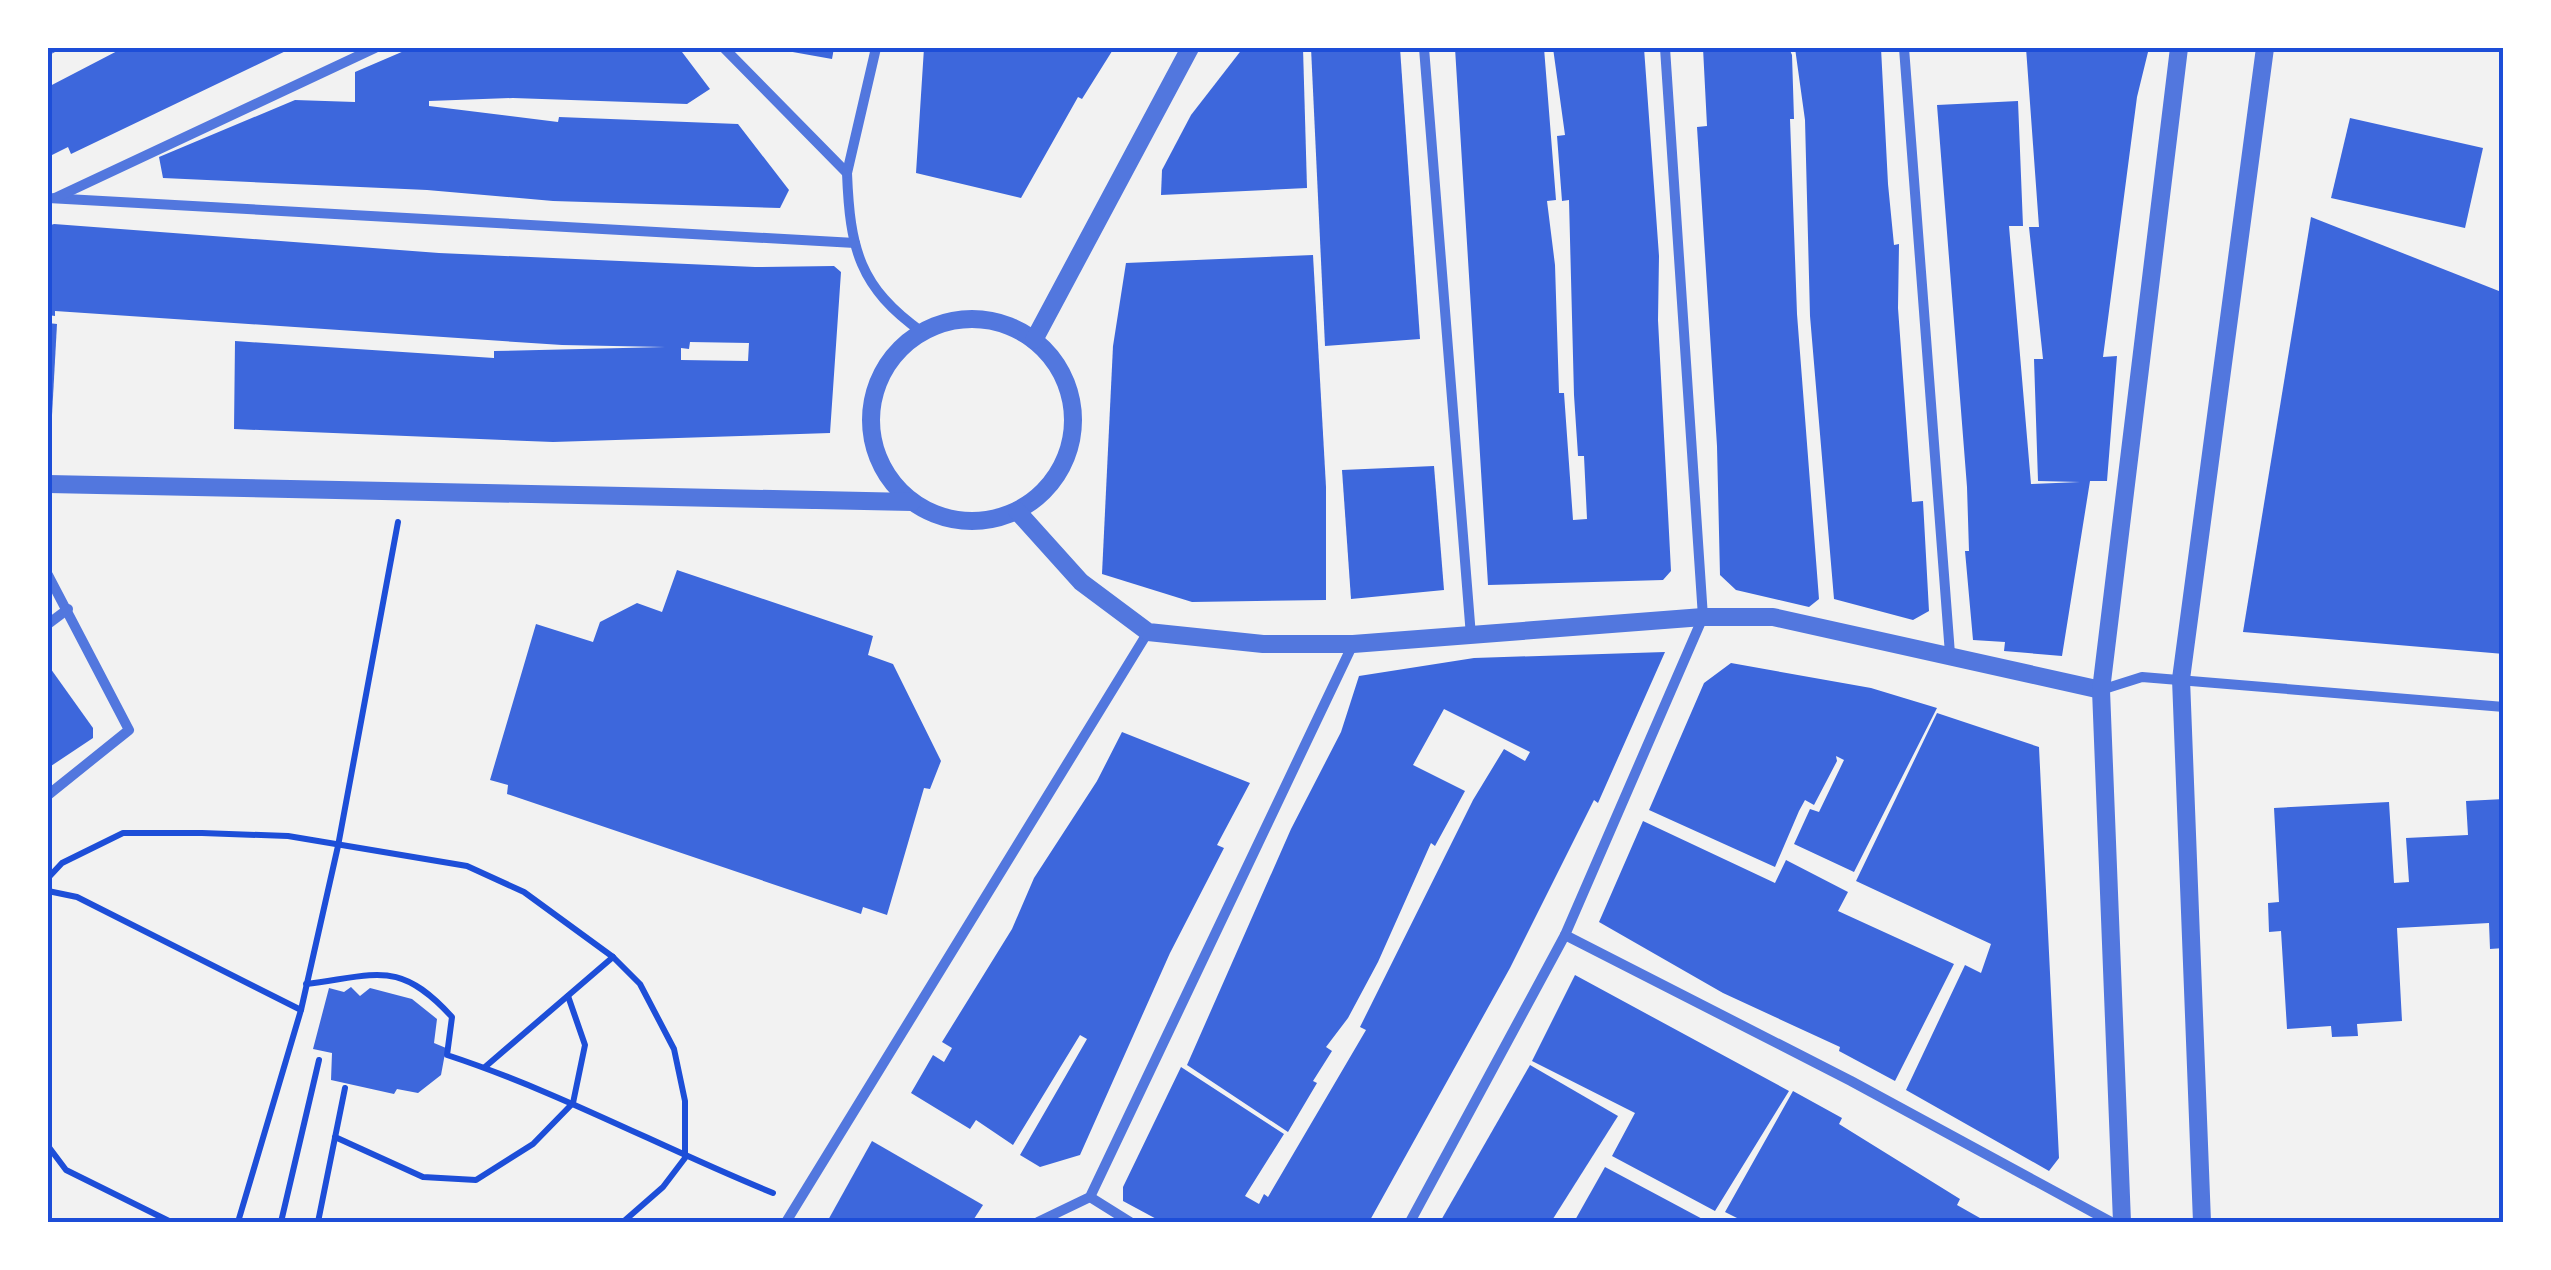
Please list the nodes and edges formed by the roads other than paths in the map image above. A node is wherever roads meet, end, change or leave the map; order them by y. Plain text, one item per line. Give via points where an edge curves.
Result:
1 (375, 48) edge
2 (724, 48) edge
3 (876, 48) edge
4 (1190, 48) edge
5 (1424, 48) edge
6 (1665, 48) edge
7 (1904, 48) edge
8 (2178, 48) edge
9 (2265, 48) edge
10 (847, 174) junction
11 (50, 198) edge
12 (855, 244) junction
13 (922, 332) junction
14 (1034, 340) junction
15 (48, 484) edge
16 (912, 502) junction
17 (1017, 511) junction
18 (48, 575) edge
19 (68, 609) junction
20 (1703, 618) junction
21 (48, 624) edge
22 (1148, 632) junction
23 (1471, 636) junction
24 (1354, 644) junction
25 (1950, 654) junction
26 (2181, 679) junction
27 (2102, 690) junction
28 (2504, 707) edge
29 (48, 794) edge
30 (1565, 936) junction
31 (1090, 1197) junction
32 (786, 1222) edge
33 (1038, 1222) edge
34 (1130, 1222) edge
35 (1410, 1222) edge
36 (2111, 1222) edge
37 (2122, 1222) edge
38 (2202, 1222) edge

1 - 11 street
2 - 10 street
3 - 10 street
4 - 14 street
5 - 23 street
6 - 20 street
7 - 25 street
8 - 27 street
9 - 26 street
10 - 12 street
11 - 12 street
12 - 13 street via 866,278 888,308
13 - 14 street via 980,319
13 - 16 street via 878,382 871,415 874,448 888,479
14 - 17 street via 1058,366 1071,397 1074,430 1064,463 1045,491
15 - 16 street
16 - 17 street via 964,522
17 - 22 street via 1082,582
18 - 19 street
19 - 21 street
19 - 29 street via 130,730
20 - 23 street
20 - 25 street via 1774,617
20 - 30 street
22 - 24 street via 1263,644
22 - 32 street
23 - 24 street
24 - 31 street
25 - 27 street
26 - 27 street via 2142,677
26 - 28 street
26 - 38 street
27 - 37 street
30 - 35 street
30 - 36 street
31 - 33 street
31 - 34 street

